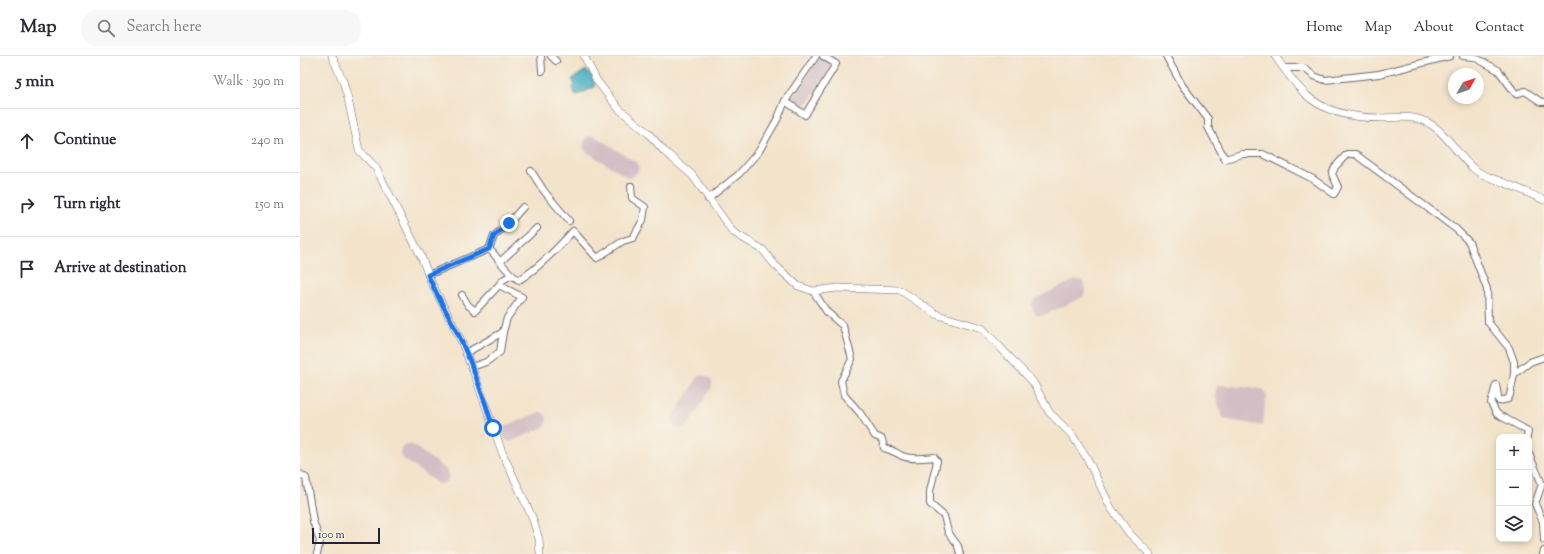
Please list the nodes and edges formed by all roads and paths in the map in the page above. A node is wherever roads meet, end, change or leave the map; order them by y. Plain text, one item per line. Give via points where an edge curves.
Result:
1 (332, 56) edge
2 (541, 56) edge
3 (552, 56) edge
4 (584, 56) edge
5 (816, 56) edge
6 (823, 56) edge
7 (1166, 56) edge
8 (1275, 56) edge
9 (1450, 56) edge
10 (1463, 56) edge
11 (556, 61) dead end
12 (1284, 68) junction
13 (542, 71) dead end
14 (785, 101) junction
15 (1544, 102) edge
16 (531, 171) dead end
17 (632, 186) dead end
18 (708, 199) junction
19 (1544, 200) edge
20 (523, 207) dead end
21 (569, 221) dead end
22 (537, 228) dead end
23 (489, 249) junction
24 (501, 261) junction
25 (428, 275) junction
26 (511, 275) junction
27 (499, 285) junction
28 (812, 291) junction
29 (462, 295) dead end
30 (504, 332) junction
31 (466, 353) junction
32 (1544, 357) edge
33 (472, 368) junction
34 (1514, 374) junction
35 (1528, 434) edge
36 (1532, 461) edge
37 (300, 474) edge
38 (1544, 540) edge
39 (1544, 551) edge
40 (317, 554) edge
41 (540, 554) edge
42 (960, 554) edge
43 (1150, 554) edge
44 (1543, 554) edge

1 - 25 main road via 348,98 359,150 376,168
2 - 13 street
3 - 11 street
4 - 18 main road via 619,110 692,176
5 - 14 street
6 - 14 street via 836,64 805,115
7 - 34 street via 1182,85 1208,119 1208,127 1226,159 1242,154 1263,154 1313,179 1334,194 1338,187 1332,174 1335,167 1347,154 1355,154 1456,228 1469,242 1487,289 1488,322 1509,348 1514,362
8 - 12 main road
9 - 12 street via 1379,74 1325,80 1304,68
10 - 15 street via 1474,57 1498,70 1516,94 1525,91
12 - 19 main road via 1306,95 1337,112 1374,118 1411,116 1433,125 1474,169
14 - 18 street via 759,151 739,174
16 - 21 street
17 - 26 street via 632,198 645,207 643,220 633,238 623,241 597,258 573,231 528,274 519,280
18 - 28 main road via 733,232 763,250 798,286
20 - 23 street via 494,236
22 - 24 street
23 - 24 street
23 - 25 street
24 - 26 street
25 - 31 main road
26 - 27 street
27 - 29 street via 475,311
27 - 30 street via 522,297 507,318
28 - 42 street via 827,312 843,326 852,359 841,381 844,395 875,436 882,439 884,448 895,450 903,456 934,457 937,460 930,491 930,504 944,516 948,532 958,546
28 - 43 main road via 838,288 900,290 938,315 982,328 1034,382 1049,412 1072,435 1087,458 1111,508 1129,533
30 - 31 street
30 - 33 street via 500,352
31 - 33 main road
32 - 34 street via 1530,362
33 - 41 main road via 502,452 532,517 539,539
34 - 35 street via 1508,399 1499,401 1496,385 1491,403 1497,414 1528,431
36 - 38 street via 1542,484 1535,504 1543,522
37 - 40 street via 306,478 313,520 320,541
39 - 44 street

